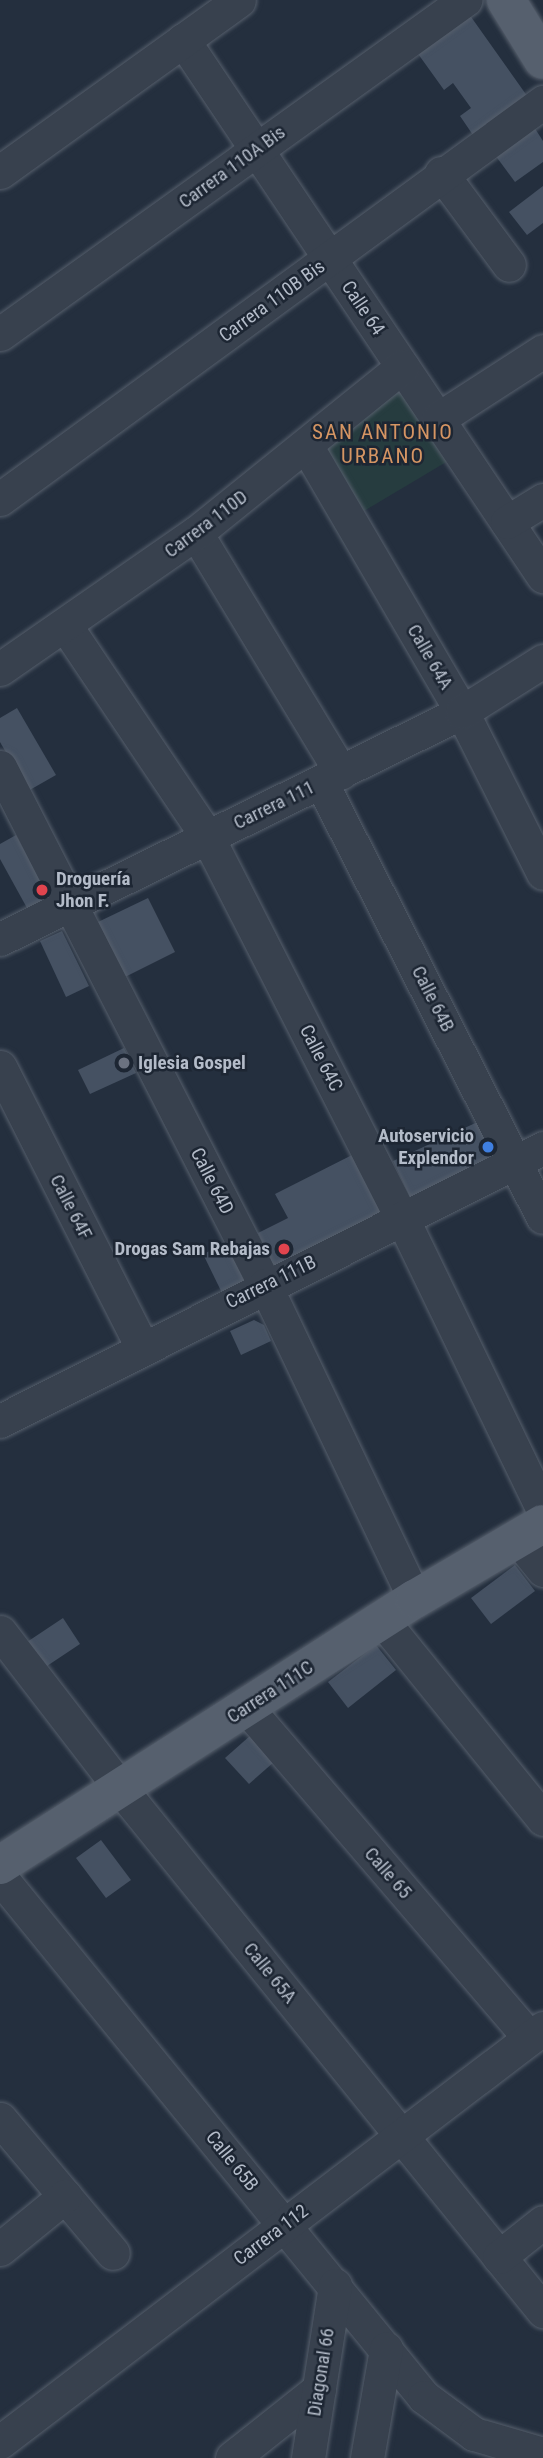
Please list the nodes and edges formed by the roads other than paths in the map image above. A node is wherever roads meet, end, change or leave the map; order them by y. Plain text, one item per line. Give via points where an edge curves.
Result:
1 (239, 0) edge
2 (465, 0) edge
3 (506, 0) edge
4 (183, 40) junction
5 (543, 60) edge
6 (543, 102) edge
7 (256, 149) junction
8 (0, 172) edge
9 (442, 173) junction
10 (330, 259) junction
11 (509, 265) dead end
12 (0, 334) edge
13 (543, 351) edge
14 (402, 367) junction
15 (438, 419) junction
16 (307, 447) junction
17 (0, 499) edge
18 (543, 500) edge
19 (507, 522) junction
20 (196, 533) junction
21 (543, 576) edge
22 (65, 625) junction
23 (543, 661) edge
24 (0, 669) edge
25 (462, 712) junction
26 (0, 767) edge
27 (331, 777) junction
28 (208, 838) junction
29 (543, 873) edge
30 (72, 904) junction
31 (0, 939) edge
32 (0, 1067) edge
33 (530, 1154) edge
34 (402, 1217) junction
35 (543, 1217) edge
36 (265, 1285) junction
37 (142, 1347) junction
38 (3, 1412) edge
39 (543, 1510) edge
40 (530, 1532) edge
41 (543, 1570) edge
42 (415, 1599) junction
43 (382, 1620) junction
44 (0, 1632) edge
45 (246, 1707) junction
46 (120, 1788) junction
47 (543, 1819) edge
48 (0, 1865) edge
49 (0, 1877) edge
50 (536, 2033) edge
51 (0, 2119) edge
52 (401, 2136) junction
53 (65, 2196) junction
54 (543, 2222) edge
55 (285, 2225) junction
56 (0, 2249) edge
57 (113, 2253) dead end
58 (499, 2257) junction
59 (335, 2285) junction
60 (543, 2311) edge
61 (387, 2349) junction
62 (319, 2389) junction
63 (0, 2442) edge
64 (543, 2454) edge
65 (232, 2458) edge
66 (308, 2458) edge
67 (367, 2458) edge

1 - 4 street
2 - 7 street, Carrera 110A Bis
3 - 5 main road
4 - 7 street, Calle 64
4 - 8 street
6 - 9 street, Carrera 110B Bis
7 - 10 street, Calle 64
7 - 12 street, Carrera 110A Bis
9 - 10 street, Carrera 110B Bis
9 - 11 street
10 - 14 street, Calle 64
10 - 17 street, Carrera 110B Bis
13 - 15 street
14 - 15 street, Calle 64
14 - 16 street, Carrera 110D
15 - 19 street, Calle 64
16 - 20 street, Carrera 110D
16 - 25 street, Calle 64A
18 - 19 street
19 - 21 street, Calle 64
20 - 22 street, Carrera 110D
20 - 27 street, Calle 64B
22 - 24 street, Carrera 110D
22 - 28 street, Calle 64C
23 - 25 street, Carrera 111
25 - 27 street, Carrera 111
25 - 29 street, Calle 64A
26 - 30 street, Calle 64D
27 - 28 street, Carrera 111
27 - 33 street, Calle 64B
28 - 30 street, Carrera 111
28 - 34 street, Calle 64C
30 - 31 street, Carrera 111
30 - 36 street, Calle 64D
32 - 37 street, Calle 64F
33 - 34 street, Carrera 111B
33 - 35 street, Calle 64B
34 - 36 street, Carrera 111B
34 - 39 street, Calle 64C
36 - 37 street, Carrera 111B
36 - 42 street, Calle 64D
37 - 38 street, Carrera 111B
40 - 41 street
40 - 42 main road, Carrera 111C
42 - 43 main road, Carrera 111C
43 - 45 main road, Carrera 111C
43 - 47 street
44 - 46 street, Calle 65A
45 - 46 main road, Carrera 111C
45 - 50 street, Calle 65
46 - 48 main road, Carrera 111C
46 - 52 street, Calle 65A
49 - 55 street, Calle 65B
50 - 52 street, Carrera 112
51 - 53 street
52 - 55 street, Carrera 112
52 - 58 street, Calle 65A
53 - 56 street
53 - 57 street
54 - 58 street
55 - 59 street, Calle 65B
55 - 63 street, Carrera 112
58 - 60 street, Calle 65A
59 - 61 street, Calle 65B
59 - 62 street, Diagonal 66
61 - 64 street, Calle 65B via 424,2397 474,2434
61 - 67 street
62 - 65 street
62 - 66 street, Diagonal 66

